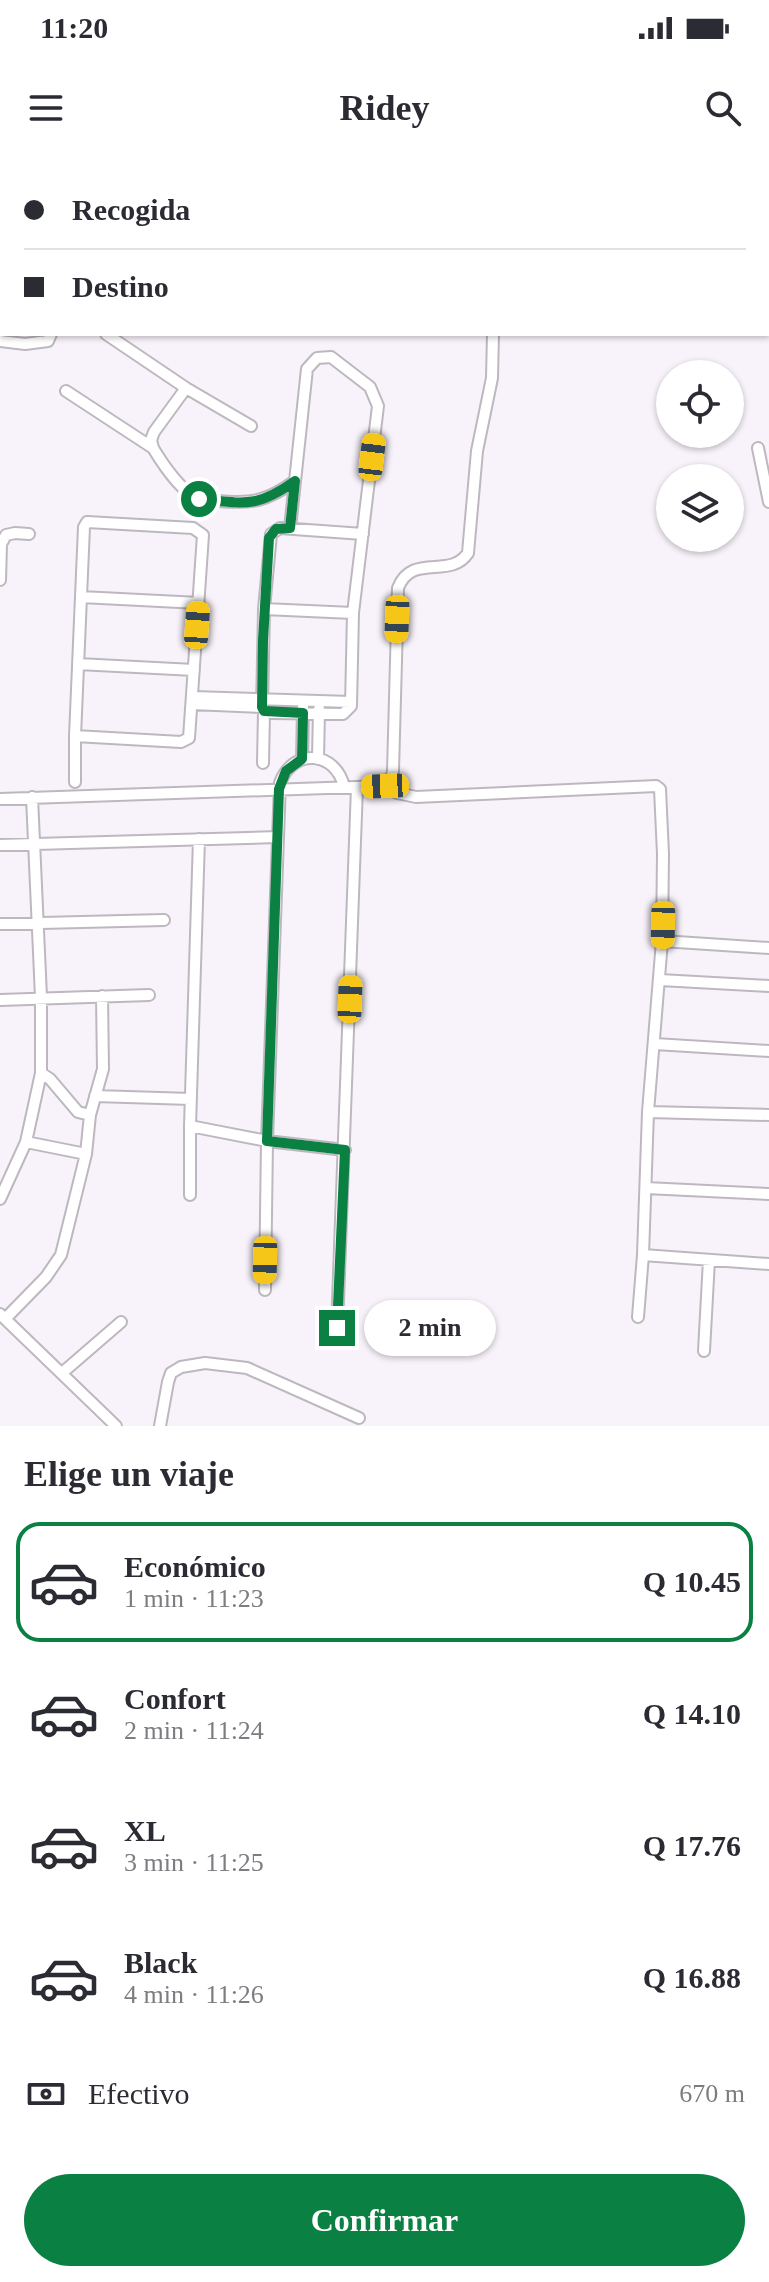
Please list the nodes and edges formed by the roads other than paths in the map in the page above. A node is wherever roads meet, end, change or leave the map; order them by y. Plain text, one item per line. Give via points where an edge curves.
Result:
1 (50, 336) edge
2 (109, 336) edge
3 (493, 336) edge
4 (0, 341) edge
5 (186, 388) junction
6 (66, 391) dead end
7 (251, 426) dead end
8 (153, 448) junction
9 (758, 448) dead end
10 (295, 481) junction
11 (769, 502) edge
12 (290, 528) junction
13 (29, 534) dead end
14 (363, 534) junction
15 (0, 580) edge
16 (81, 597) junction
17 (199, 603) junction
18 (264, 609) junction
19 (353, 613) junction
20 (78, 664) junction
21 (194, 670) junction
22 (192, 700) junction
23 (303, 701) junction
24 (262, 706) junction
25 (319, 708) junction
26 (303, 713) junction
27 (75, 736) junction
28 (302, 759) junction
29 (318, 759) junction
30 (263, 763) dead end
31 (75, 782) dead end
32 (385, 786) junction
33 (344, 787) junction
34 (357, 787) junction
35 (279, 789) junction
36 (32, 797) junction
37 (0, 799) edge
38 (278, 837) junction
39 (199, 839) junction
40 (34, 844) junction
41 (0, 845) edge
42 (164, 920) dead end
43 (38, 923) junction
44 (0, 924) edge
45 (662, 941) junction
46 (769, 948) edge
47 (660, 980) junction
48 (769, 986) edge
49 (149, 995) dead end
50 (102, 996) junction
51 (41, 997) junction
52 (0, 1000) edge
53 (655, 1044) junction
54 (769, 1051) edge
55 (41, 1073) junction
56 (95, 1096) junction
57 (191, 1099) junction
58 (648, 1112) junction
59 (90, 1115) junction
60 (769, 1115) edge
61 (190, 1126) junction
62 (267, 1141) junction
63 (26, 1142) junction
64 (345, 1150) junction
65 (86, 1154) junction
66 (646, 1188) junction
67 (769, 1194) edge
68 (190, 1195) dead end
69 (0, 1199) edge
70 (643, 1255) junction
71 (709, 1260) junction
72 (769, 1264) edge
73 (265, 1290) dead end
74 (3, 1316) edge
75 (638, 1317) dead end
76 (121, 1322) dead end
77 (337, 1328) dead end
78 (704, 1351) dead end
79 (62, 1373) junction
80 (359, 1418) dead end
81 (116, 1426) edge
82 (160, 1426) edge

1 - 4 street via 41,343
2 - 5 street
3 - 32 street via 468,553 454,565 411,571 398,588 393,771
5 - 7 street
5 - 8 street via 154,432
6 - 8 street
8 - 10 street via 199,499 260,501
9 - 11 street
10 - 12 street
10 - 14 street via 307,369 317,358 331,357 370,387 377,402
12 - 14 street
12 - 18 street via 276,529 269,538
13 - 15 street via 6,535
14 - 19 street
16 - 17 street
16 - 17 street via 87,522 193,528 203,535
16 - 20 street
17 - 21 street
18 - 19 street
18 - 24 street
19 - 25 street via 349,709 343,714
20 - 21 street
20 - 27 street
21 - 22 street
22 - 24 street
22 - 27 street via 189,738 181,742
23 - 24 street
23 - 25 street
23 - 26 street
24 - 26 street
24 - 30 street
25 - 26 street
25 - 29 street
26 - 28 street
27 - 31 street
28 - 29 street
28 - 35 street via 286,771
29 - 33 street via 334,767
32 - 34 street
32 - 45 street via 416,797 656,786 661,793
33 - 34 street
33 - 35 street
34 - 64 street
35 - 36 street
35 - 38 street
36 - 37 street
36 - 40 street
38 - 39 street
38 - 62 street
39 - 40 street
39 - 57 street
40 - 41 street
40 - 43 street
42 - 43 street
43 - 44 street
43 - 51 street
45 - 46 street
45 - 47 street
47 - 48 street
47 - 53 street
49 - 50 street
50 - 51 street
50 - 56 street via 103,1069
51 - 52 street
51 - 55 street
53 - 54 street
53 - 58 street
55 - 59 street via 78,1112
55 - 63 street
56 - 57 street
56 - 59 street
57 - 61 street
58 - 60 street
58 - 66 street
59 - 65 street
61 - 62 street
61 - 68 street
62 - 64 street
62 - 73 street
63 - 65 street
63 - 69 street
64 - 77 street
65 - 74 street via 61,1255 46,1277
66 - 67 street
66 - 70 street
70 - 71 street
70 - 75 street
71 - 72 street
71 - 78 street
74 - 79 street
76 - 79 street
79 - 81 street
80 - 82 street via 247,1368 205,1363 171,1373

